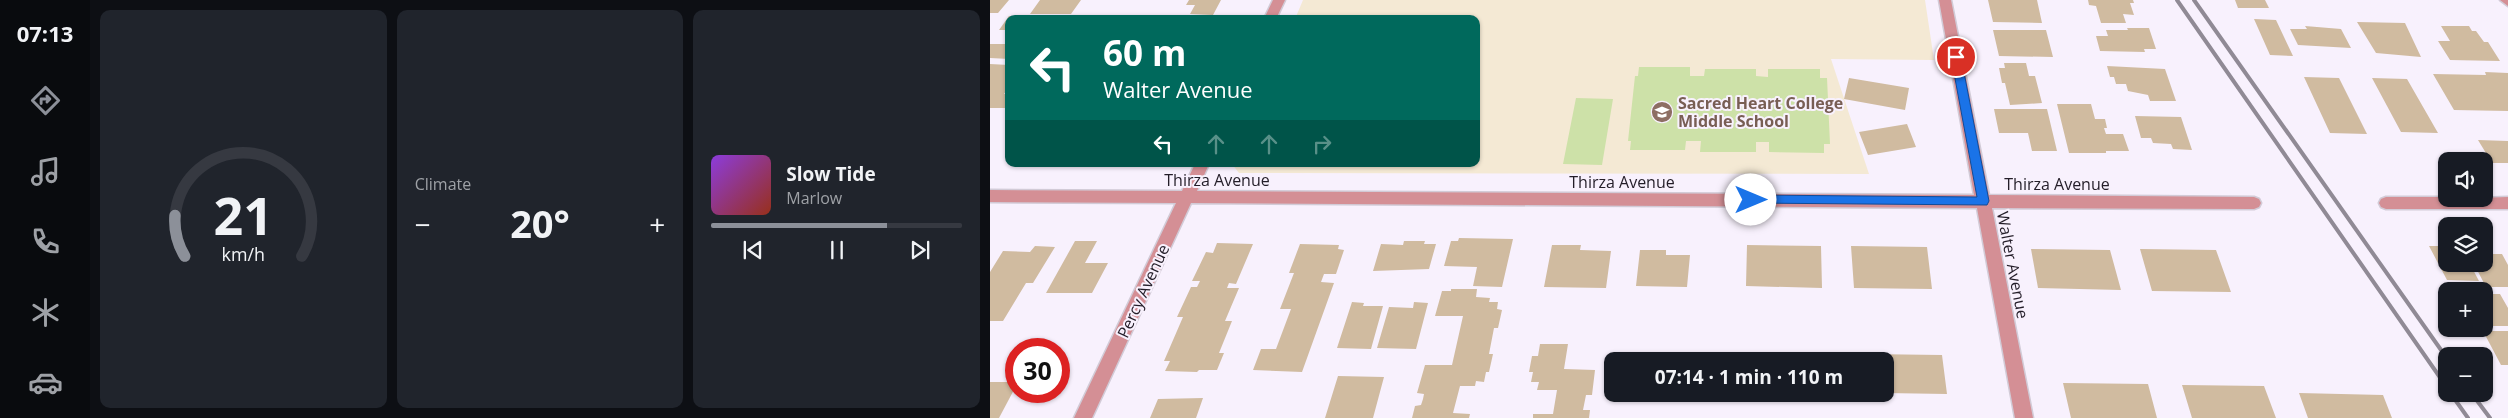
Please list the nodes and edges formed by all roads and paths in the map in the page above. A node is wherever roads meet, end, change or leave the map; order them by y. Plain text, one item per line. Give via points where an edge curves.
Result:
1 (1278, 0) edge
2 (1945, 0) edge
3 (1272, 15) edge
4 (1201, 167) edge
5 (990, 196) edge
6 (1187, 197) junction
7 (1983, 201) junction
8 (2254, 203) dead end
9 (2386, 203) dead end
10 (2508, 203) edge
11 (1083, 418) edge
12 (2024, 418) edge

1 - 3 street
2 - 7 street, Walter Avenue
4 - 6 street, Percy Avenue
5 - 6 street, Thirza Avenue
6 - 7 street, Thirza Avenue
6 - 11 street, Percy Avenue
7 - 8 street, Thirza Avenue
7 - 12 street, Walter Avenue
9 - 10 street

